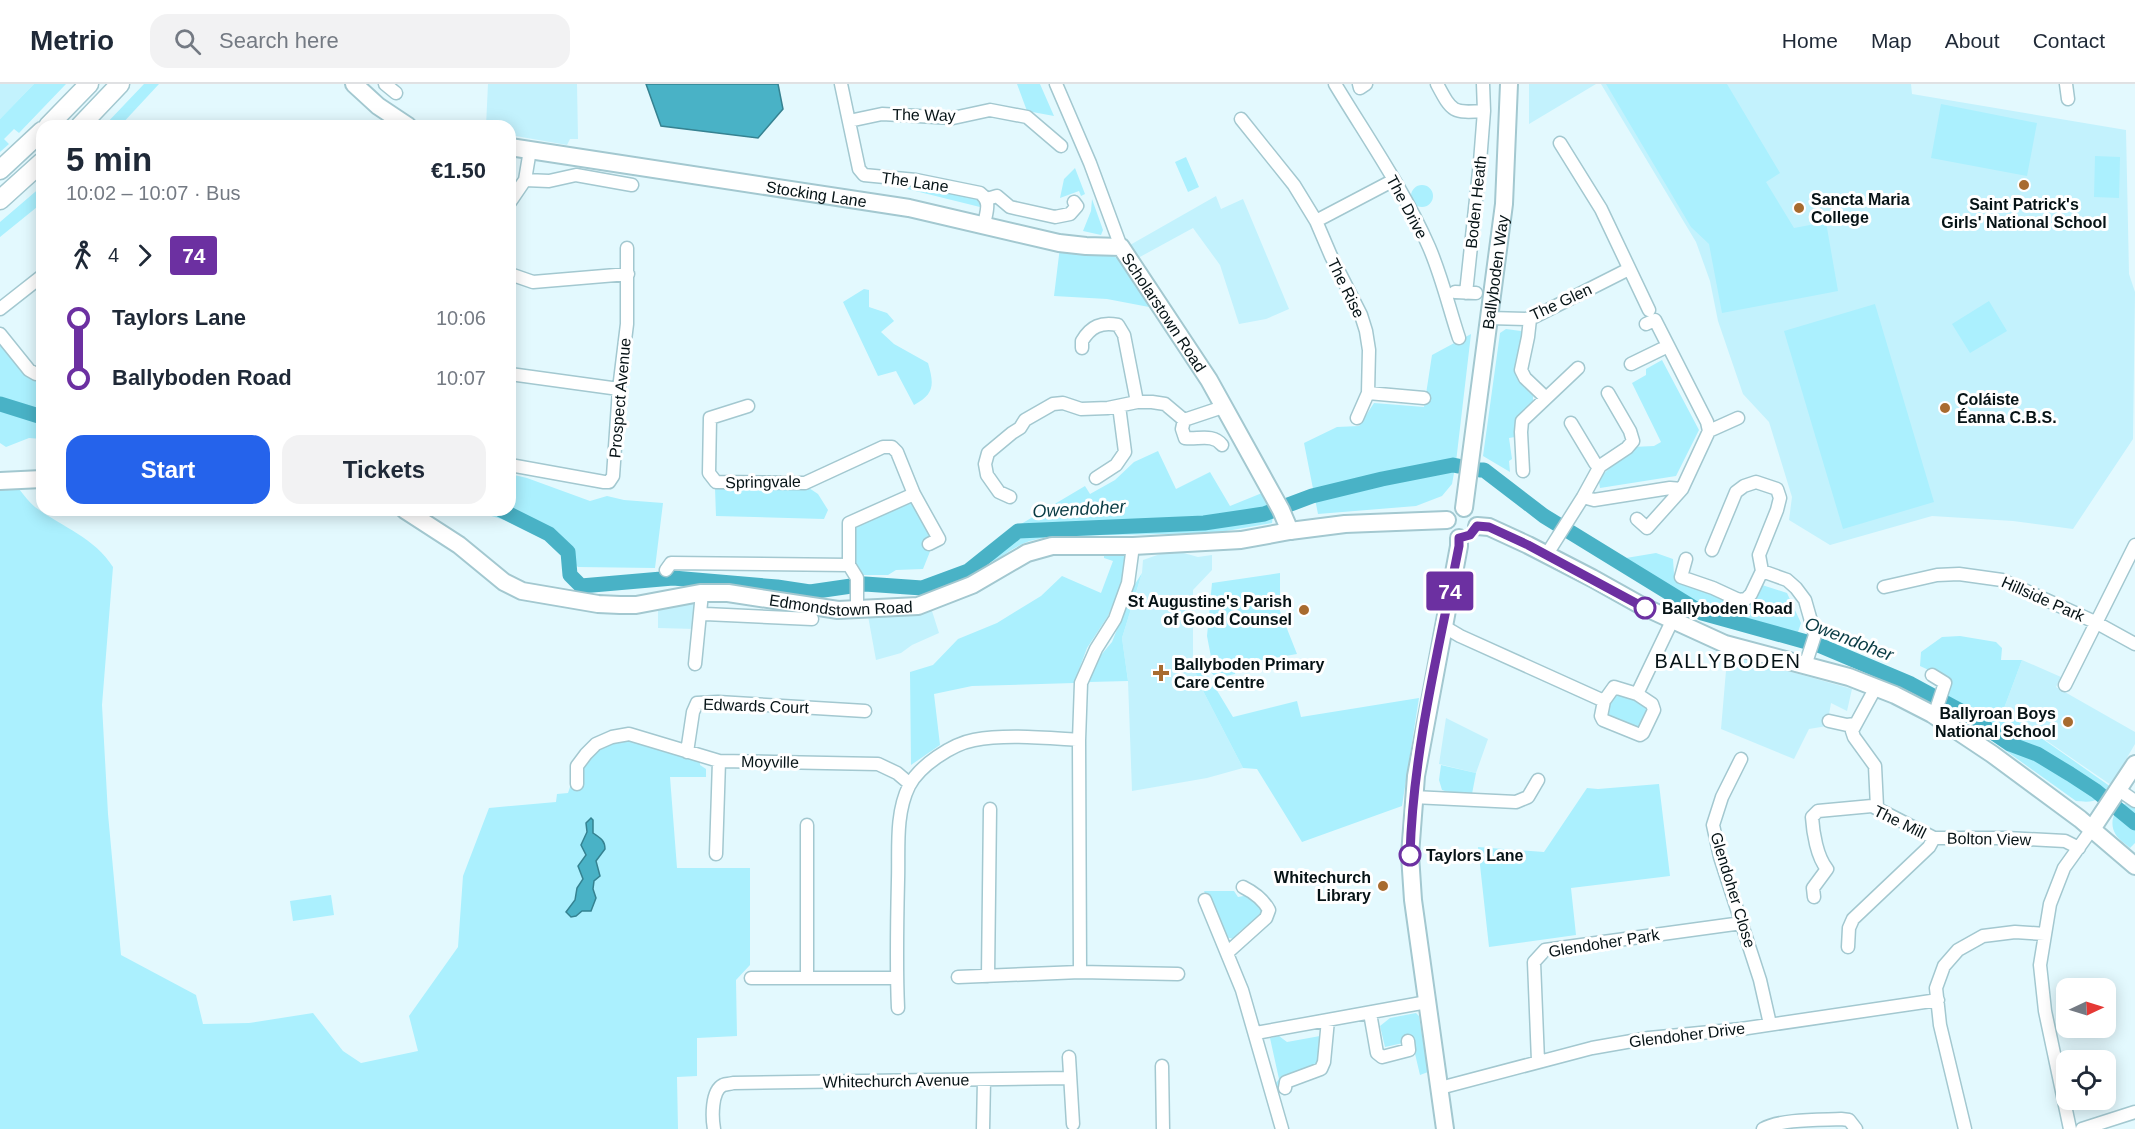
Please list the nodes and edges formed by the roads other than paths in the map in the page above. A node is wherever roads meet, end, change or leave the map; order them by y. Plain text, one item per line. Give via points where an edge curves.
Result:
1 (89, 84) edge
2 (120, 84) edge
3 (354, 84) edge
4 (385, 84) edge
5 (841, 84) edge
6 (1056, 84) edge
7 (1335, 84) edge
8 (1359, 84) edge
9 (1366, 84) edge
10 (1437, 84) edge
11 (1483, 84) edge
12 (1509, 84) edge
13 (2066, 84) edge
14 (396, 93) dead end
15 (2068, 99) dead end
16 (1484, 111) junction
17 (1241, 119) dead end
18 (54, 120) edge
19 (86, 120) edge
20 (399, 120) edge
21 (849, 121) junction
22 (36, 137) edge
23 (1560, 143) dead end
24 (1061, 146) dead end
25 (516, 148) edge
26 (530, 150) junction
27 (36, 167) edge
28 (0, 170) edge
29 (525, 180) junction
30 (1394, 180) junction
31 (632, 185) dead end
32 (516, 193) edge
33 (987, 199) junction
34 (0, 200) edge
35 (1074, 202) dead end
36 (1316, 221) junction
37 (984, 225) junction
38 (1121, 247) junction
39 (627, 248) dead end
40 (1629, 269) junction
41 (628, 274) junction
42 (516, 276) edge
43 (36, 281) edge
44 (1466, 293) dead end
45 (0, 309) edge
46 (1649, 310) dead end
47 (1489, 318) junction
48 (1530, 319) junction
49 (1646, 324) dead end
50 (0, 334) edge
51 (1459, 338) dead end
52 (1668, 346) junction
53 (1082, 348) dead end
54 (1631, 364) dead end
55 (1578, 368) dead end
56 (36, 374) edge
57 (516, 375) edge
58 (619, 389) junction
59 (1368, 393) junction
60 (1608, 393) dead end
61 (1424, 398) dead end
62 (1546, 398) junction
63 (1137, 402) junction
64 (748, 406) dead end
65 (1119, 406) junction
66 (1223, 407) junction
67 (1357, 418) dead end
68 (1738, 418) dead end
69 (1184, 420) junction
70 (1571, 423) dead end
71 (1709, 430) junction
72 (1222, 445) dead end
73 (516, 466) edge
74 (1600, 466) junction
75 (1524, 471) dead end
76 (1096, 478) dead end
77 (36, 479) edge
78 (0, 481) edge
79 (1682, 489) junction
80 (914, 494) junction
81 (1010, 497) dead end
82 (1583, 497) junction
83 (1464, 508) junction
84 (414, 516) edge
85 (1637, 519) dead end
86 (1447, 520) junction
87 (1477, 526) junction
88 (1290, 531) junction
89 (1459, 538) junction
90 (929, 544) dead end
91 (2135, 545) edge
92 (1133, 546) junction
93 (1712, 550) dead end
94 (1547, 554) junction
95 (1686, 559) dead end
96 (849, 565) junction
97 (666, 570) dead end
98 (1762, 570) junction
99 (1884, 588) dead end
100 (702, 593) junction
101 (730, 594) junction
102 (857, 610) junction
103 (705, 614) dead end
104 (728, 615) junction
105 (812, 619) dead end
106 (1672, 621) junction
107 (2095, 622) junction
108 (1443, 626) junction
109 (2135, 644) edge
110 (1809, 658) junction
111 (695, 664) dead end
112 (1932, 675) dead end
113 (2065, 685) dead end
114 (1876, 687) junction
115 (1637, 694) junction
116 (1604, 701) junction
117 (865, 711) dead end
118 (1934, 711) junction
119 (1829, 721) dead end
120 (1855, 724) junction
121 (1079, 740) junction
122 (687, 752) junction
123 (1741, 759) dead end
124 (719, 761) junction
125 (2135, 764) edge
126 (1538, 780) dead end
127 (577, 784) dead end
128 (910, 784) junction
129 (1413, 797) junction
130 (2113, 798) junction
131 (2135, 801) edge
132 (1877, 807) junction
133 (990, 809) dead end
134 (807, 825) dead end
135 (2092, 830) junction
136 (1934, 838) junction
137 (2079, 848) junction
138 (716, 854) dead end
139 (2135, 866) edge
140 (1242, 887) dead end
141 (1814, 897) dead end
142 (1205, 900) dead end
143 (1742, 923) junction
144 (2045, 934) junction
145 (1849, 949) dead end
146 (1227, 953) junction
147 (1080, 972) junction
148 (1178, 974) dead end
149 (988, 976) junction
150 (807, 977) junction
151 (958, 977) dead end
152 (751, 978) dead end
153 (896, 978) junction
154 (1938, 1000) junction
155 (1427, 1002) junction
156 (898, 1008) dead end
157 (1370, 1012) junction
158 (1328, 1020) junction
159 (1770, 1024) junction
160 (1256, 1033) junction
161 (1408, 1041) dead end
162 (1069, 1057) dead end
163 (1538, 1062) junction
164 (1162, 1066) dead end
165 (1070, 1078) junction
166 (984, 1080) junction
167 (1285, 1088) dead end
168 (1440, 1088) junction
169 (2135, 1112) edge
170 (1073, 1124) dead end
171 (714, 1129) edge
172 (983, 1129) edge
173 (1163, 1129) edge
174 (1282, 1129) edge
175 (1445, 1129) edge
176 (1763, 1129) edge
177 (1856, 1129) edge
178 (1965, 1129) edge
179 (2070, 1129) edge
180 (2082, 1129) edge

1 - 18 highway
2 - 19 highway
3 - 20 main road
4 - 14 street
5 - 21 street, The Lane
6 - 38 street, Scholarstown Road
7 - 30 street, The Drive
8 - 9 street via 1360,88
10 - 16 street via 1450,107 1458,112
11 - 16 street, Boden Heath
12 - 47 main road, Ballyboden Way via 1504,204
13 - 15 street
16 - 44 street, Boden Heath
17 - 36 street, The Rise via 1294,185
21 - 24 street, The Way via 882,114 953,118 990,110 1027,117
21 - 33 street, The Lane via 859,169 864,175 916,180 980,193
22 - 28 highway
23 - 40 street via 1601,209
25 - 26 main road, Stocking Lane
26 - 29 street
26 - 37 main road, Stocking Lane via 909,208
27 - 34 highway
29 - 31 street via 549,181 576,175
29 - 32 street
30 - 36 street
30 - 51 street, The Drive via 1429,247
33 - 35 street, The Lane via 997,196 1010,207 1055,217 1070,214 1077,206
33 - 37 street
36 - 59 street, The Rise via 1366,331
37 - 38 main road, Stocking Lane via 1059,243
38 - 66 main road, Scholarstown Road
39 - 41 street, Prospect Avenue
40 - 46 street
40 - 48 street, The Glen
41 - 42 street via 533,282
41 - 58 street, Prospect Avenue
43 - 45 street
47 - 48 street, The Glen
47 - 83 main road, Ballyboden Way
48 - 62 street via 1521,369
49 - 52 street via 1655,320
50 - 56 street
52 - 54 street
52 - 71 street
53 - 63 street via 1087,333 1098,325 1118,325 1124,335
55 - 62 street
57 - 58 street
58 - 73 street, Prospect Avenue via 614,476 609,482
59 - 61 street
59 - 67 street, The Rise
60 - 74 street via 1633,441
62 - 75 street via 1522,422
63 - 65 street
63 - 69 street via 1164,404
64 - 80 street, Springvale via 710,418 709,473 716,482 805,483 884,447 892,447
65 - 76 street via 1125,452 1116,465
65 - 81 street via 1081,409 1053,404 1025,420 988,453 985,464 993,485
66 - 69 street
66 - 88 main road, Scholarstown Road
68 - 71 street
69 - 72 street via 1185,438 1211,437
70 - 74 street
71 - 79 street
74 - 82 street
77 - 78 main road
79 - 82 street via 1594,500
79 - 85 street via 1647,528
80 - 90 street, Springvale via 939,539
80 - 96 street via 849,523
82 - 94 street
83 - 86 main road via 1452,512
83 - 87 main road via 1475,515
84 - 100 main road, Edmondstown Road via 522,591 620,605
86 - 88 main road via 1387,521
86 - 89 main road via 1450,532
87 - 89 main road via 1470,535
87 - 94 main road via 1489,527
88 - 92 main road, Edmondstown Road via 1241,540
89 - 108 main road
91 - 107 street, Hillside Park
92 - 102 main road, Edmondstown Road via 1040,548 972,585 918,606
92 - 121 street via 1128,583 1115,619 1081,683
93 - 98 street via 1736,492 1756,482 1766,484 1777,489 1780,498 1759,555
94 - 106 main road
95 - 98 street via 1681,577 1740,600 1751,594
96 - 97 street via 670,562
96 - 102 street via 857,584
98 - 110 street via 1787,580 1805,600 1815,635
99 - 107 street, Hillside Park via 1937,575 1980,575 2025,589
100 - 101 main road, Edmondstown Road
100 - 111 street
101 - 102 main road, Edmondstown Road
101 - 104 street
103 - 104 street
104 - 105 street
106 - 110 main road via 1725,644
106 - 115 street
107 - 109 street, Hillside Park
107 - 113 street, Hillside Park
108 - 116 street
108 - 129 main road
110 - 114 main road
112 - 118 street via 1945,683
114 - 118 main road
114 - 120 street
115 - 116 street via 1614,687
115 - 116 street via 1654,710 1640,735 1603,720
117 - 122 street, Edwards Court via 697,703
118 - 135 main road
119 - 120 street
120 - 132 street via 1854,737 1875,766
121 - 128 street via 972,740 939,754
121 - 147 street
122 - 124 street
122 - 127 street via 629,734 612,736 596,744 577,766
123 - 143 street, Glendoher Close via 1713,825
124 - 128 street, Moyville via 878,764
124 - 138 street, Moyville
125 - 130 main road
126 - 129 street via 1528,796 1516,802
128 - 153 street via 899,828
129 - 155 main road via 1413,900
130 - 131 street
130 - 135 main road
132 - 136 street, The Mill
132 - 141 street, The Mill via 1818,811 1812,817 1822,864 1827,870 1812,888
133 - 149 street
134 - 150 street
135 - 137 street
135 - 139 main road
136 - 137 street, Bolton View via 2065,841
136 - 145 street, Bolton View via 1853,920
137 - 144 street via 2064,868 2050,904
140 - 146 street via 1269,910 1266,918
142 - 146 street
143 - 159 street, Glendoher Close
143 - 163 street, Glendoher Park via 1545,950 1534,962
144 - 154 street via 1983,936 1959,950 1944,966 1936,988
144 - 179 street via 2040,965 2045,1011
146 - 160 street
147 - 148 street
147 - 149 street
149 - 151 street
150 - 152 street
150 - 153 street
153 - 156 street
154 - 159 street, Glendoher Drive
154 - 178 street via 1940,1025
155 - 157 street
155 - 168 main road
157 - 158 street
157 - 161 street via 1377,1053 1382,1057 1409,1050
158 - 160 street
158 - 167 street via 1321,1069 1286,1082
159 - 163 street, Glendoher Drive via 1648,1038
160 - 174 street
162 - 165 street
163 - 168 street, Glendoher Drive
164 - 173 street
165 - 166 street, Whitechurch Avenue
165 - 170 street
166 - 171 street, Whitechurch Avenue via 733,1083 722,1085 717,1091
166 - 172 street
168 - 175 main road
169 - 180 street
176 - 177 street via 1841,1119 1849,1120

